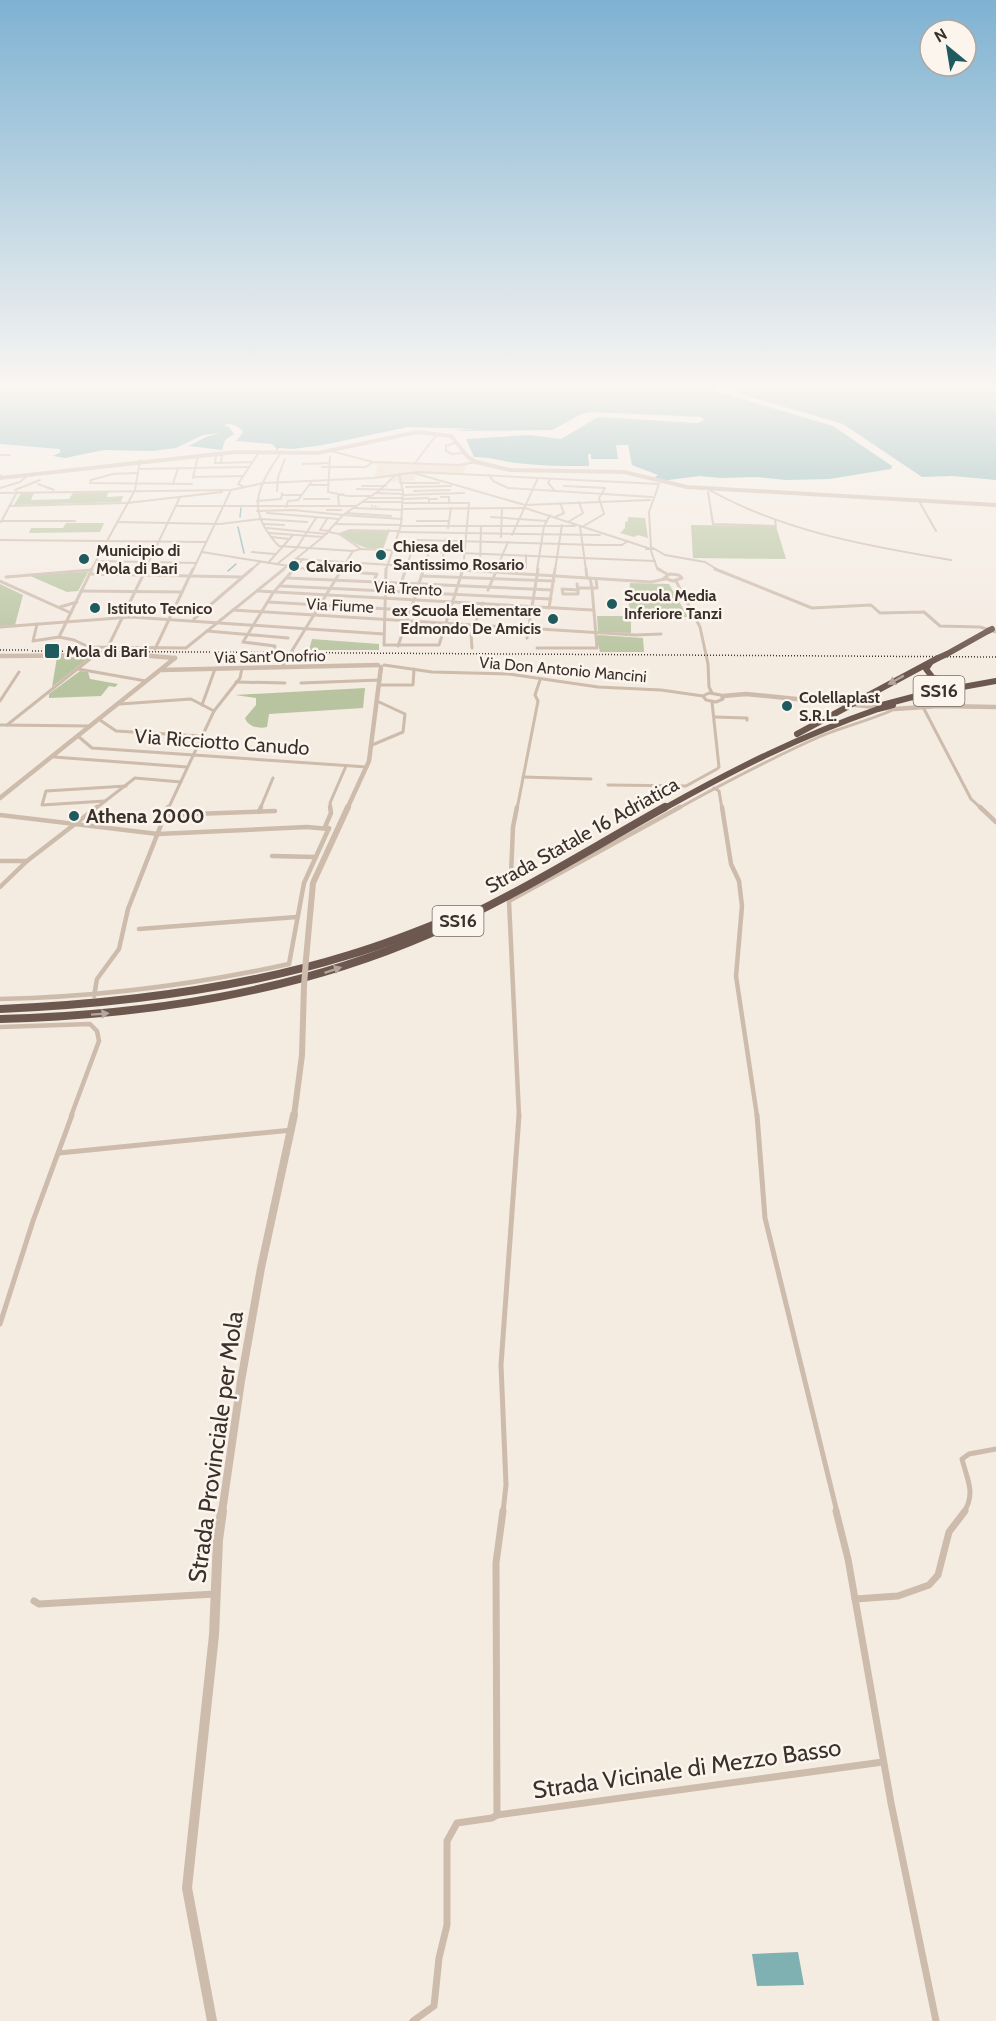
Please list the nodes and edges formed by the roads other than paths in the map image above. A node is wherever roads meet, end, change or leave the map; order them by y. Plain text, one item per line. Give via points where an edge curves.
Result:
1 (24, 478) edge
2 (97, 478) edge
3 (137, 478) edge
4 (176, 478) edge
5 (193, 478) edge
6 (242, 478) edge
7 (263, 478) edge
8 (279, 478) edge
9 (367, 478) edge
10 (394, 478) edge
11 (398, 478) edge
12 (429, 478) edge
13 (491, 478) edge
14 (538, 478) edge
15 (542, 478) edge
16 (610, 478) edge
17 (637, 478) edge
18 (647, 478) edge
19 (351, 479) joint
20 (550, 479) junction
21 (40, 480) joint
22 (329, 480) junction
23 (567, 480) junction
24 (296, 481) junction
25 (312, 481) junction
26 (278, 482) junction
27 (459, 482) dead end
28 (610, 482) junction
29 (90, 483) junction
30 (137, 483) junction
31 (175, 483) junction
32 (400, 483) junction
33 (443, 483) junction
34 (38, 484) junction
35 (192, 484) junction
36 (259, 484) junction
37 (646, 484) junction
38 (660, 484) junction
39 (309, 485) junction
40 (328, 485) junction
41 (362, 486) dead end
42 (386, 486) junction
43 (457, 486) junction
44 (564, 486) junction
45 (244, 487) junction
46 (292, 487) dead end
47 (0, 488) edge
48 (508, 488) junction
49 (191, 489) junction
50 (135, 490) junction
51 (174, 490) junction
52 (231, 490) junction
53 (380, 490) junction
54 (532, 490) junction
55 (707, 490) junction
56 (277, 491) dead end
57 (414, 491) junction
58 (464, 491) junction
59 (555, 491) junction
60 (17, 492) junction
61 (34, 492) junction
62 (56, 492) junction
63 (83, 492) junction
64 (356, 492) junction
65 (368, 492) dead end
66 (431, 492) junction
67 (562, 492) junction
68 (2, 493) edge
69 (375, 494) junction
70 (403, 494) junction
71 (602, 494) junction
72 (330, 495) junction
73 (346, 495) junction
74 (191, 496) junction
75 (338, 496) junction
76 (180, 497) junction
77 (303, 497) junction
78 (370, 497) junction
79 (309, 498) junction
80 (428, 498) dead end
81 (440, 498) junction
82 (289, 499) junction
83 (319, 499) junction
84 (651, 499) junction
85 (151, 500) junction
86 (298, 500) junction
87 (512, 501) junction
88 (919, 501) junction
89 (353, 502) dead end
90 (362, 502) junction
91 (429, 502) junction
92 (579, 502) junction
93 (600, 502) junction
94 (127, 503) junction
95 (449, 503) junction
96 (463, 503) junction
97 (559, 503) junction
98 (224, 505) junction
99 (306, 505) junction
100 (317, 505) junction
101 (411, 505) junction
102 (996, 505) edge
103 (9, 506) junction
104 (176, 506) junction
105 (257, 506) junction
106 (371, 506) tunnel mouth
107 (525, 506) junction
108 (327, 507) junction
109 (341, 507) junction
110 (124, 508) junction
111 (353, 508) junction
112 (362, 508) junction
113 (451, 508) junction
114 (468, 508) junction
115 (502, 508) junction
116 (402, 509) junction
117 (392, 510) junction
118 (306, 511) junction
119 (385, 511) junction
120 (265, 512) junction
121 (331, 512) junction
122 (293, 513) junction
123 (313, 514) junction
124 (550, 515) junction
125 (342, 516) junction
126 (302, 517) junction
127 (555, 517) junction
128 (316, 518) junction
129 (376, 518) junction
130 (391, 518) junction
131 (491, 518) dead end
132 (501, 518) junction
133 (261, 519) junction
134 (327, 519) junction
135 (402, 519) junction
136 (519, 519) junction
137 (562, 520) junction
138 (775, 520) junction
139 (75, 521) dead end
140 (417, 521) dead end
141 (449, 521) junction
142 (547, 521) junction
143 (117, 522) junction
144 (300, 522) junction
145 (307, 522) dead end
146 (568, 522) junction
147 (1, 523) edge
148 (168, 523) junction
149 (216, 524) junction
150 (264, 524) junction
151 (336, 524) junction
152 (384, 524) junction
153 (284, 525) junction
154 (401, 525) junction
155 (448, 526) junction
156 (467, 526) junction
157 (481, 526) junction
158 (502, 526) junction
159 (515, 526) junction
160 (544, 526) junction
161 (561, 526) junction
162 (580, 526) junction
163 (267, 528) junction
164 (280, 530) junction
165 (936, 531) dead end
166 (293, 533) junction
167 (327, 533) junction
168 (388, 533) junction
169 (447, 533) junction
170 (467, 533) junction
171 (482, 533) junction
172 (305, 534) junction
173 (339, 534) junction
174 (501, 534) junction
175 (512, 534) junction
176 (270, 535) junction
177 (542, 535) junction
178 (560, 535) junction
179 (581, 535) junction
180 (605, 535) junction
181 (310, 536) junction
182 (397, 536) junction
183 (289, 539) junction
184 (0, 540) edge
185 (109, 540) junction
186 (417, 540) dead end
187 (159, 541) junction
188 (438, 541) junction
189 (446, 541) junction
190 (628, 541) junction
191 (206, 542) junction
192 (466, 542) junction
193 (481, 542) junction
194 (502, 543) junction
195 (508, 543) junction
196 (541, 544) junction
197 (558, 544) junction
198 (582, 545) junction
199 (283, 546) junction
200 (296, 547) junction
201 (301, 548) junction
202 (310, 548) junction
203 (361, 549) junction
204 (382, 549) junction
205 (651, 549) junction
206 (391, 550) junction
207 (397, 550) junction
208 (354, 551) junction
209 (412, 551) junction
210 (202, 552) junction
211 (252, 552) dead end
212 (429, 552) junction
213 (444, 552) junction
214 (465, 553) junction
215 (480, 553) junction
216 (275, 554) junction
217 (503, 554) junction
218 (526, 555) junction
219 (538, 556) junction
220 (557, 557) junction
221 (582, 558) junction
222 (297, 559) junction
223 (303, 559) junction
224 (951, 560) dead end
225 (96, 561) junction
226 (261, 561) junction
227 (655, 561) junction
228 (150, 562) junction
229 (268, 562) junction
230 (346, 562) junction
231 (196, 563) junction
232 (277, 564) junction
233 (386, 565) junction
234 (289, 566) junction
235 (405, 566) junction
236 (296, 568) junction
237 (423, 568) junction
238 (526, 568) dead end
239 (441, 569) junction
240 (464, 570) junction
241 (480, 571) junction
242 (90, 572) junction
243 (341, 572) junction
244 (496, 572) junction
245 (667, 574) junction
246 (0, 575) edge
247 (142, 575) junction
248 (537, 575) junction
249 (190, 576) junction
250 (421, 576) junction
251 (6, 577) junction
252 (242, 577) junction
253 (461, 577) junction
254 (287, 578) junction
255 (588, 578) junction
256 (492, 579) junction
257 (554, 579) junction
258 (596, 579) junction
259 (665, 579) junction
260 (0, 580) edge
261 (336, 580) junction
262 (535, 580) junction
263 (676, 581) junction
264 (373, 582) junction
265 (387, 583) junction
266 (401, 583) junction
267 (419, 584) junction
268 (281, 586) junction
269 (458, 586) junction
270 (489, 587) junction
271 (578, 587) junction
272 (331, 588) junction
273 (592, 588) junction
274 (534, 589) junction
275 (552, 590) junction
276 (81, 591) junction
277 (134, 591) junction
278 (258, 591) junction
279 (387, 591) junction
280 (182, 592) junction
281 (416, 592) junction
282 (273, 593) junction
283 (456, 594) junction
284 (486, 595) junction
285 (326, 596) junction
286 (532, 598) junction
287 (551, 598) junction
288 (386, 599) junction
289 (414, 600) junction
290 (77, 602) junction
291 (268, 602) junction
292 (453, 602) junction
293 (483, 604) junction
294 (321, 605) junction
295 (530, 607) junction
296 (58, 608) junction
297 (549, 608) junction
298 (384, 609) junction
299 (233, 610) junction
300 (410, 610) junction
301 (592, 610) junction
302 (263, 612) junction
303 (71, 613) junction
304 (449, 613) junction
305 (479, 614) junction
306 (315, 615) junction
307 (529, 617) junction
308 (122, 618) junction
309 (171, 618) junction
310 (194, 619) junction
311 (383, 620) junction
312 (219, 621) junction
313 (407, 621) junction
314 (67, 622) junction
315 (37, 624) junction
316 (255, 624) junction
317 (446, 624) junction
318 (476, 625) junction
319 (0, 627) edge
320 (308, 628) junction
321 (528, 628) junction
322 (993, 630) edge
323 (207, 631) junction
324 (596, 633) junction
325 (247, 634) junction
326 (384, 634) junction
327 (661, 634) dead end
328 (59, 637) junction
329 (288, 638) dead end
330 (527, 638) dead end
331 (398, 646) junction
332 (472, 648) dead end
333 (537, 648) dead end
334 (107, 649) junction
335 (155, 649) junction
336 (274, 650) dead end
337 (95, 655) junction
338 (0, 656) edge
339 (939, 658) junction
340 (381, 666) junction
341 (242, 668) junction
342 (282, 668) junction
343 (78, 669) junction
344 (215, 669) junction
345 (414, 669) junction
346 (162, 670) junction
347 (19, 672) dead end
348 (540, 680) junction
349 (996, 681) edge
350 (148, 682) junction
351 (236, 682) junction
352 (285, 682) dead end
353 (301, 683) dead end
354 (380, 683) junction
355 (712, 693) junction
356 (703, 696) junction
357 (723, 696) junction
358 (0, 701) edge
359 (377, 701) junction
360 (712, 702) junction
361 (120, 704) junction
362 (202, 705) junction
363 (848, 705) junction
364 (923, 706) junction
365 (894, 707) junction
366 (996, 707) edge
367 (877, 708) junction
368 (214, 711) junction
369 (715, 717) junction
370 (100, 720) junction
371 (747, 720) dead end
372 (0, 725) edge
373 (7, 725) junction
374 (93, 726) junction
375 (201, 736) junction
376 (79, 737) junction
377 (788, 740) junction
378 (372, 745) junction
379 (192, 755) junction
380 (54, 757) junction
381 (346, 766) junction
382 (187, 767) junction
383 (367, 767) junction
384 (523, 777) junction
385 (273, 778) dead end
386 (591, 779) dead end
387 (181, 782) junction
388 (126, 786) junction
389 (608, 786) dead end
390 (714, 788) junction
391 (0, 798) edge
392 (106, 801) junction
393 (275, 811) dead end
394 (259, 812) junction
395 (331, 813) junction
396 (0, 815) edge
397 (167, 815) junction
398 (345, 815) junction
399 (996, 822) edge
400 (76, 825) junction
401 (327, 828) junction
402 (337, 832) junction
403 (158, 834) junction
404 (272, 856) dead end
405 (315, 857) junction
406 (0, 861) edge
407 (27, 861) junction
408 (511, 875) dead end
409 (0, 887) edge
410 (297, 917) junction
411 (139, 929) dead end
412 (94, 996) junction
413 (0, 999) edge
414 (0, 1009) edge
415 (0, 1019) edge
416 (0, 1027) edge
417 (292, 1130) junction
418 (59, 1153) junction
419 (0, 1324) edge
420 (996, 1449) edge
421 (215, 1594) junction
422 (855, 1599) junction
423 (34, 1601) dead end
424 (884, 1762) junction
425 (497, 1815) junction
426 (212, 2021) edge
427 (412, 2021) edge
428 (936, 2021) edge

1 - 47 street
2 - 29 street
3 - 30 street
4 - 31 street
5 - 35 street
6 - 45 street via 238,484
7 - 36 street
8 - 26 street
9 - 19 street
10 - 42 street
11 - 32 street
12 - 33 street
13 - 48 street
14 - 54 street
15 - 20 street
16 - 28 street
17 - 37 street
18 - 38 street
19 - 22 street
20 - 23 street
20 - 59 street via 548,483
21 - 34 street
21 - 68 street
22 - 25 street
22 - 40 street
23 - 28 street
23 - 44 street
24 - 25 street
24 - 26 street
24 - 46 street
25 - 39 street
26 - 36 street
26 - 56 street
27 - 43 street
28 - 37 street
29 - 30 street
29 - 63 street
30 - 31 street
30 - 50 street
31 - 35 street
31 - 51 street
32 - 33 street
32 - 70 street
33 - 43 street
34 - 61 street
34 - 62 street
35 - 49 street
36 - 45 street
36 - 105 street
37 - 38 street
38 - 55 street
38 - 84 street
39 - 40 street
39 - 77 street
40 - 72 street
41 - 42 street
42 - 53 street
43 - 57 street
43 - 58 street
43 - 66 street
44 - 67 street
44 - 71 street via 605,488
45 - 52 street
48 - 54 street
48 - 87 street
49 - 51 street
49 - 52 street
49 - 74 street
50 - 51 street
50 - 63 street
50 - 94 street
52 - 74 street
52 - 98 street
53 - 64 street
53 - 69 street
53 - 70 street
54 - 59 street
54 - 107 street
55 - 88 street
55 - 138 street
55 - 138 street via 713,524 777,526
57 - 66 street
57 - 70 street
57 - 70 street
58 - 81 street
58 - 87 street
58 - 96 street
59 - 67 street
60 - 61 street
60 - 68 street
60 - 103 street
61 - 62 street
62 - 63 street
64 - 65 street
64 - 73 street
64 - 78 street
64 - 89 street
66 - 81 street
67 - 71 street
67 - 97 street
69 - 70 street
69 - 78 street
70 - 78 street
70 - 80 street
70 - 101 street
70 - 116 street
70 - 119 street
71 - 84 street
71 - 93 street
72 - 73 street
72 - 75 street
72 - 83 street
72 - 108 street
73 - 75 street
73 - 109 street
74 - 76 street
75 - 109 street
76 - 85 street
76 - 104 street
77 - 79 street
77 - 82 street
77 - 86 street
78 - 90 street
79 - 83 street
79 - 99 street
81 - 91 street
81 - 95 street via 449,497
82 - 86 street
82 - 105 street via 282,495
82 - 105 street via 286,508
82 - 122 street
83 - 100 street
84 - 93 street
84 - 205 street
85 - 94 street
85 - 110 street
86 - 122 street
87 - 107 street
88 - 102 street
88 - 165 street
90 - 111 street
90 - 119 street
91 - 95 street
91 - 101 street
92 - 93 street
92 - 97 street
92 - 146 street via 583,513
93 - 162 street via 604,514
94 - 103 street
94 - 110 street
95 - 96 street
96 - 114 street via 470,502
97 - 107 street
97 - 127 street via 564,513
98 - 104 street
98 - 105 street
98 - 149 street
99 - 100 street
99 - 122 street
100 - 108 street
101 - 113 street
101 - 116 street
103 - 147 street
104 - 148 street
105 - 120 street
105 - 133 street
106 - 112 street
107 - 115 street
107 - 124 street
107 - 136 street
108 - 109 street
109 - 111 street
109 - 121 street
109 - 121 street
110 - 143 street
111 - 112 street
111 - 125 street
111 - 129 street
112 - 129 street
113 - 114 street
113 - 141 street
114 - 115 street
114 - 156 street
115 - 132 street
116 - 117 street
116 - 135 street
117 - 119 street
117 - 130 street
118 - 122 street
118 - 123 street
118 - 126 street
119 - 129 street
119 - 129 street
119 - 130 street
119 - 152 street
120 - 122 street
120 - 122 street
121 - 122 street
121 - 123 street
121 - 125 street
122 - 126 street
122 - 133 street
122 - 144 street
122 - 153 street
123 - 125 street
123 - 126 street
123 - 128 street
124 - 127 street
124 - 142 street
125 - 129 street
125 - 129 street
125 - 134 street
125 - 151 street
127 - 137 street
128 - 134 street
128 - 172 street
129 - 151 street
129 - 152 street
129 - 168 street
129 - 173 street
130 - 135 street
131 - 132 street
132 - 136 street
132 - 158 street
133 - 149 street
133 - 150 street
134 - 167 street via 320,530
135 - 154 street
136 - 142 street
136 - 159 street
137 - 146 street
137 - 161 street
138 - 224 street via 832,538
139 - 147 street
140 - 141 street
141 - 155 street
142 - 160 street
143 - 148 street
143 - 185 street
144 - 145 street
144 - 166 street
146 - 162 street
148 - 149 street
148 - 187 street
149 - 191 street
150 - 153 street
150 - 163 street
151 - 167 street
152 - 168 street
153 - 164 street
154 - 155 street
154 - 168 street
154 - 182 street
155 - 156 street
155 - 169 street
156 - 157 street
156 - 170 street
157 - 158 street
157 - 171 street
158 - 159 street
158 - 174 street
159 - 160 street
159 - 175 street
160 - 161 street
160 - 177 street
161 - 162 street
161 - 178 street
162 - 179 street
162 - 180 street
163 - 164 street
163 - 176 street
164 - 166 street
166 - 172 street
166 - 176 street
166 - 183 street
167 - 172 street
167 - 173 street
167 - 181 street
167 - 202 street
168 - 182 street
168 - 182 street
168 - 204 street
169 - 170 street
169 - 182 street
169 - 189 street
170 - 171 street
170 - 192 street
171 - 174 street
171 - 193 street
172 - 181 street
172 - 200 street
173 - 203 street
174 - 175 street
174 - 194 street
175 - 177 street
175 - 195 street
176 - 183 street
176 - 199 street via 277,545
177 - 178 street
177 - 196 street
178 - 179 street
178 - 197 street
179 - 180 street
179 - 198 street
180 - 190 street
181 - 201 street
182 - 206 street
183 - 199 street
184 - 185 street
185 - 187 street
185 - 225 street
186 - 188 street
187 - 191 street
187 - 228 street
188 - 189 street
188 - 207 street
189 - 192 street
189 - 213 street
190 - 198 street via 622,545
190 - 205 street
191 - 210 street
192 - 193 street
192 - 214 street
193 - 194 street
193 - 215 street
194 - 195 street
195 - 196 street
195 - 217 street
196 - 197 street
196 - 219 street
197 - 198 street
197 - 220 street
198 - 221 street
199 - 200 street
199 - 216 street
200 - 201 street
200 - 232 street
201 - 202 street
202 - 208 street
202 - 222 street
203 - 204 street
203 - 208 street
204 - 206 street
205 - 227 street
205 - 322 street via 708,563 812,608 871,605 880,613 924,612 940,626
206 - 207 street
206 - 233 street
207 - 209 street
208 - 230 street
209 - 212 street
209 - 235 street
210 - 226 street
210 - 231 street
211 - 216 street
212 - 213 street
212 - 237 street
213 - 214 street
213 - 239 street
214 - 215 street
214 - 240 street
215 - 217 street
215 - 241 street
216 - 229 street
217 - 218 street
217 - 244 street
218 - 219 street
218 - 238 street
219 - 220 street
219 - 248 street
220 - 221 street
220 - 257 street
221 - 227 street
221 - 255 street
222 - 223 street
222 - 234 street
223 - 230 street
223 - 236 street
225 - 228 street
225 - 242 street
226 - 229 street
226 - 252 street
227 - 245 street via 657,568
228 - 231 street
228 - 247 street
229 - 232 street
230 - 233 street
230 - 243 street
231 - 249 street
232 - 234 street
233 - 235 street
233 - 265 street
234 - 278 street
235 - 237 street
235 - 266 street
236 - 243 street
236 - 254 street
237 - 239 street
237 - 250 street
239 - 240 street
240 - 241 street
240 - 253 street
241 - 244 street
242 - 247 street
242 - 251 street
242 - 276 street
243 - 261 street
243 - 264 street via 376,574
244 - 248 street
244 - 256 street
245 - 259 street
245 - 263 street via 682,577
246 - 251 street
247 - 249 street
247 - 277 street
248 - 257 street
248 - 262 street
249 - 252 street
249 - 280 street
250 - 253 street
250 - 267 street
251 - 260 street
252 - 310 street
253 - 256 street
253 - 269 street
254 - 261 street
254 - 268 street
255 - 257 street
255 - 258 street
255 - 273 street
256 - 262 street
256 - 270 street
257 - 262 street
257 - 275 street
258 - 259 street
258 - 273 street via 597,588
259 - 263 street
260 - 296 street
261 - 264 street
261 - 272 street
262 - 274 street
263 - 355 street via 700,627
264 - 265 street
265 - 266 street
265 - 279 street
266 - 267 street
267 - 269 street
267 - 281 street
268 - 272 street
268 - 282 street
269 - 270 street
269 - 283 street
270 - 274 street
270 - 284 street
271 - 271 street via 578,594 563,594 562,589
271 - 273 street
272 - 279 street
272 - 285 street
273 - 301 street
274 - 275 street
274 - 286 street
275 - 287 street
276 - 277 street
276 - 290 street
277 - 280 street
277 - 308 street
278 - 282 street, Via Trento
278 - 299 street
279 - 281 street
279 - 288 street
280 - 309 street
281 - 283 street
281 - 289 street
282 - 285 street, Via Trento
282 - 291 street
283 - 284 street
283 - 292 street
284 - 286 street
284 - 293 street
285 - 288 street, Via Trento
285 - 294 street
286 - 287 street
286 - 295 street
287 - 297 street
288 - 289 street, Via Trento
288 - 298 street
289 - 292 street, Via Trento
289 - 300 street
290 - 296 street
290 - 303 street
291 - 294 street
291 - 302 street
292 - 293 street, Via Trento
292 - 304 street
293 - 295 street, Via Trento
293 - 305 street
294 - 298 street
294 - 306 street
295 - 297 street, Via Trento
295 - 307 street
296 - 303 street
297 - 301 street, Via Trento
298 - 300 street
298 - 311 street
299 - 302 street, Via Fiume
299 - 312 street
300 - 304 street
300 - 313 street
301 - 324 street
302 - 306 street, Via Fiume
302 - 316 street
303 - 314 street
304 - 305 street
304 - 317 street
305 - 307 street
305 - 318 street
306 - 311 street, Via Fiume
306 - 320 street
307 - 321 street
308 - 309 street
308 - 314 street
308 - 334 street
309 - 310 street
309 - 335 street
310 - 312 street
311 - 313 street, Via Fiume
311 - 326 street
312 - 316 street
312 - 323 street
313 - 317 street, Via Fiume
313 - 331 street
314 - 315 street
314 - 328 street
315 - 319 street
315 - 328 street via 32,639
316 - 320 street
316 - 325 street
317 - 318 street, Via Fiume
317 - 331 street via 439,645
318 - 321 street, Via Fiume
318 - 332 street via 471,633
320 - 326 street
320 - 342 street
321 - 324 street, Via Fiume
321 - 330 street
322 - 339 highway, bridge
323 - 325 street
323 - 335 street via 186,648
324 - 327 street, Via Fiume
324 - 333 street via 597,648
325 - 329 street
325 - 336 street via 243,642 275,646
326 - 331 street via 384,645
328 - 334 street via 89,648
334 - 335 street
337 - 338 street
337 - 343 street
337 - 346 street via 175,658
339 - 349 highway via 926,669 942,681 961,685
339 -> 363 highway
340 - 342 street, Via Sant'Onofrio
340 - 345 street, Via Don Antonio Mancini
340 - 354 street, Strada Provinciale per Mola
341 - 342 street, Via Sant'Onofrio
341 - 344 street, Via Sant'Onofrio
341 - 351 street
343 - 350 street
343 - 373 street
344 - 346 street, Via Sant'Onofrio
344 - 362 street
345 - 348 street, Via Don Antonio Mancini via 502,673
345 - 354 street via 413,685
346 - 350 street
347 - 358 street
348 - 356 street, Via Don Antonio Mancini
348 - 384 street
349 - 365 highway, Strada Statale 16 Adriatica / SS16
349 - 367 highway, Strada Statale 16 Adriatica / SS16 via 924,694
350 - 361 street
351 - 352 street
351 - 368 street
353 - 354 street
354 - 359 street, Strada Provinciale per Mola
355 - 356 street
355 - 357 street
356 - 360 street
357 - 360 street via 721,701
357 - 363 street via 746,693
359 - 378 street, Strada Provinciale per Mola
359 - 378 street via 405,714 403,732
360 - 369 street
361 - 362 street via 191,699
361 - 370 street
362 - 368 street
363 - 365 street
363 - 377 highway
364 - 365 street
364 - 366 street
364 - 399 street via 971,799
365 - 367 highway, Strada Statale 16 Adriatica / SS16, bridge
365 - 390 street via 871,720 824,735
367 - 377 highway, Strada Statale 16 Adriatica / SS16
415 -> 367 highway, Strada Statale 16 Adriatica / SS16 via 116,1013 208,1000 307,978 366,959 454,923 779,747
368 - 375 street
369 - 371 street
369 - 389 street via 717,769 686,786
370 - 374 street
370 - 375 street via 116,731
372 - 373 street
373 - 374 street
374 - 376 street
375 - 379 street
376 - 379 street, Via Ricciotto Canudo via 92,748
376 - 380 street
377 - 414 highway, Strada Statale 16 Adriatica / SS16 via 473,908 363,952 288,974 228,986 116,1002
378 - 383 street, Strada Provinciale per Mola
379 - 381 street, Via Ricciotto Canudo
379 - 382 street
380 - 382 street
380 - 391 street
381 - 383 street, Via Ricciotto Canudo
381 - 395 street via 330,803
382 - 387 street
383 - 398 street, Strada Provinciale per Mola
384 - 386 street
384 - 408 street via 513,827
385 - 394 street
387 - 388 street via 135,778
387 - 397 street
388 - 392 street
388 - 392 street via 46,791 42,804
390 - 422 street via 719,791 742,906 736,976 756,1096 765,1218
390 - 425 street via 509,904 520,1104 501,1365 506,1485 496,1563
392 - 400 street
393 - 394 street
394 - 397 street
395 - 398 street
395 - 401 street
396 - 400 street
397 - 403 street
398 - 402 street, Strada Provinciale per Mola
400 - 403 street
400 - 407 street
401 - 402 street
401 - 403 street
401 - 405 street
402 - 417 street, Strada Provinciale per Mola, bridge via 313,883 302,1055
403 - 412 street via 128,909 119,949 98,979
404 - 405 street
405 - 410 street via 304,883
406 - 407 street
407 - 409 street
410 - 411 street
410 - 412 street via 290,964 189,984
412 - 413 street
416 - 418 street via 82,1023 97,1030 98,1049
417 - 418 street
417 - 421 street, Strada Provinciale per Mola via 241,1381 218,1540
418 - 419 street
420 - 422 street via 962,1459 970,1500 949,1532 940,1567 930,1586 912,1594 868,1601
421 - 423 street via 39,1604
421 - 426 street, Strada Provinciale per Mola via 187,1888
422 - 424 street
424 - 425 street, Strada Vicinale di Mezzo Basso
424 - 428 street
425 - 427 street, Strada Vicinale di Mezzo Basso via 457,1823 451,1830 447,1841 447,1925 434,2006

